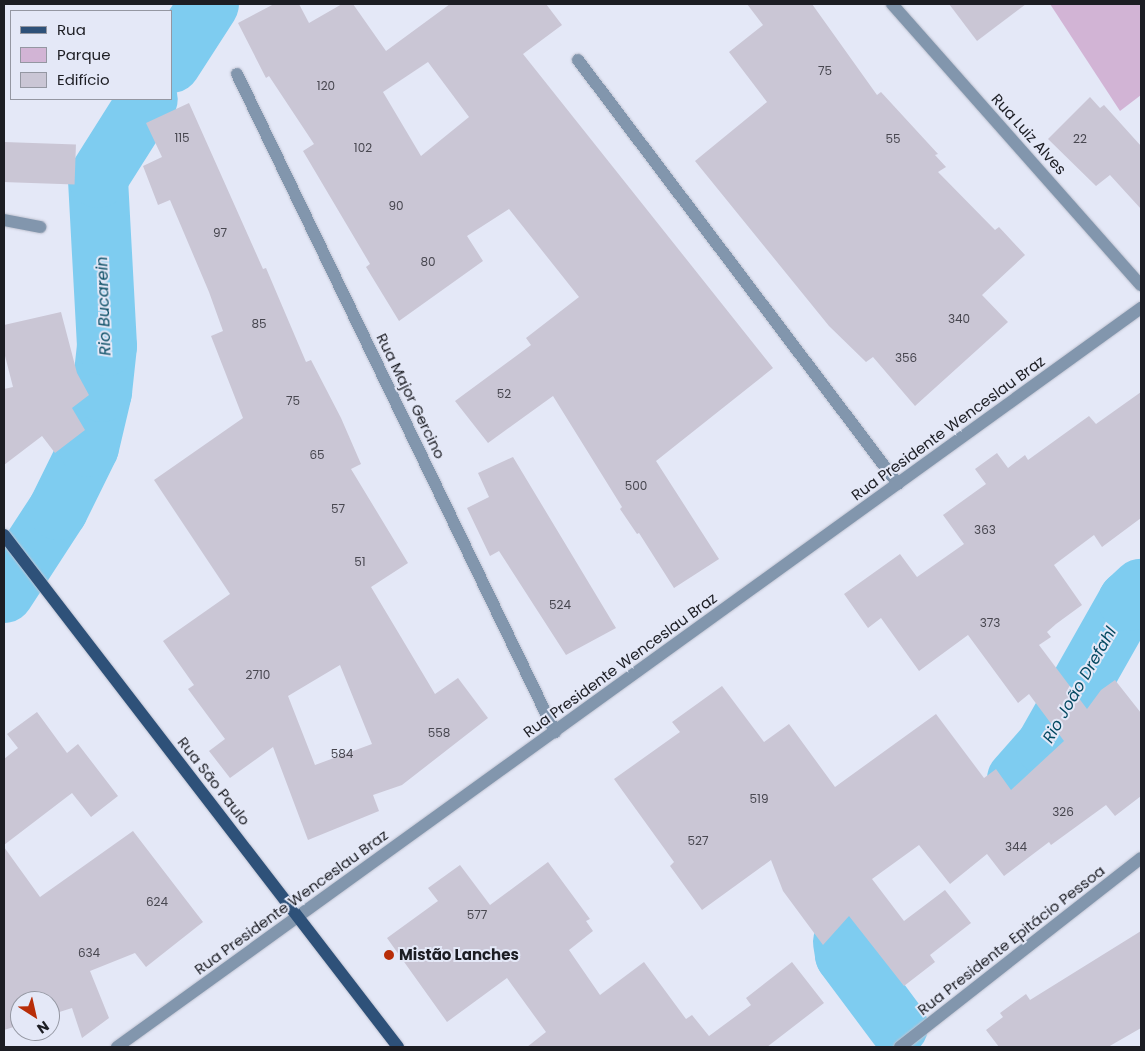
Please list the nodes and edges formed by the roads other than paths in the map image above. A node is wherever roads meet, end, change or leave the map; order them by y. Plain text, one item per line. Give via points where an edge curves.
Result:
1 (892, 4) edge
2 (578, 60) dead end
3 (237, 74) dead end
4 (4, 220) edge
5 (40, 227) dead end
6 (1141, 285) edge
7 (1141, 308) edge
8 (898, 484) junction
9 (4, 537) edge
10 (555, 732) junction
11 (1141, 858) edge
12 (298, 917) junction
13 (117, 1047) edge
14 (398, 1047) edge
15 (900, 1047) edge

1 - 6 street, Rua Luiz Alves
2 - 8 street
3 - 10 street, Rua Major Gercino
4 - 5 street
7 - 8 street, Rua Presidente Wenceslau Braz
8 - 10 street, Rua Presidente Wenceslau Braz
9 - 12 main road, Rua São Paulo
10 - 12 street, Rua Presidente Wenceslau Braz
11 - 15 street, Rua Presidente Epitácio Pessoa
12 - 13 street, Rua Presidente Wenceslau Braz
12 - 14 main road, Rua São Paulo

